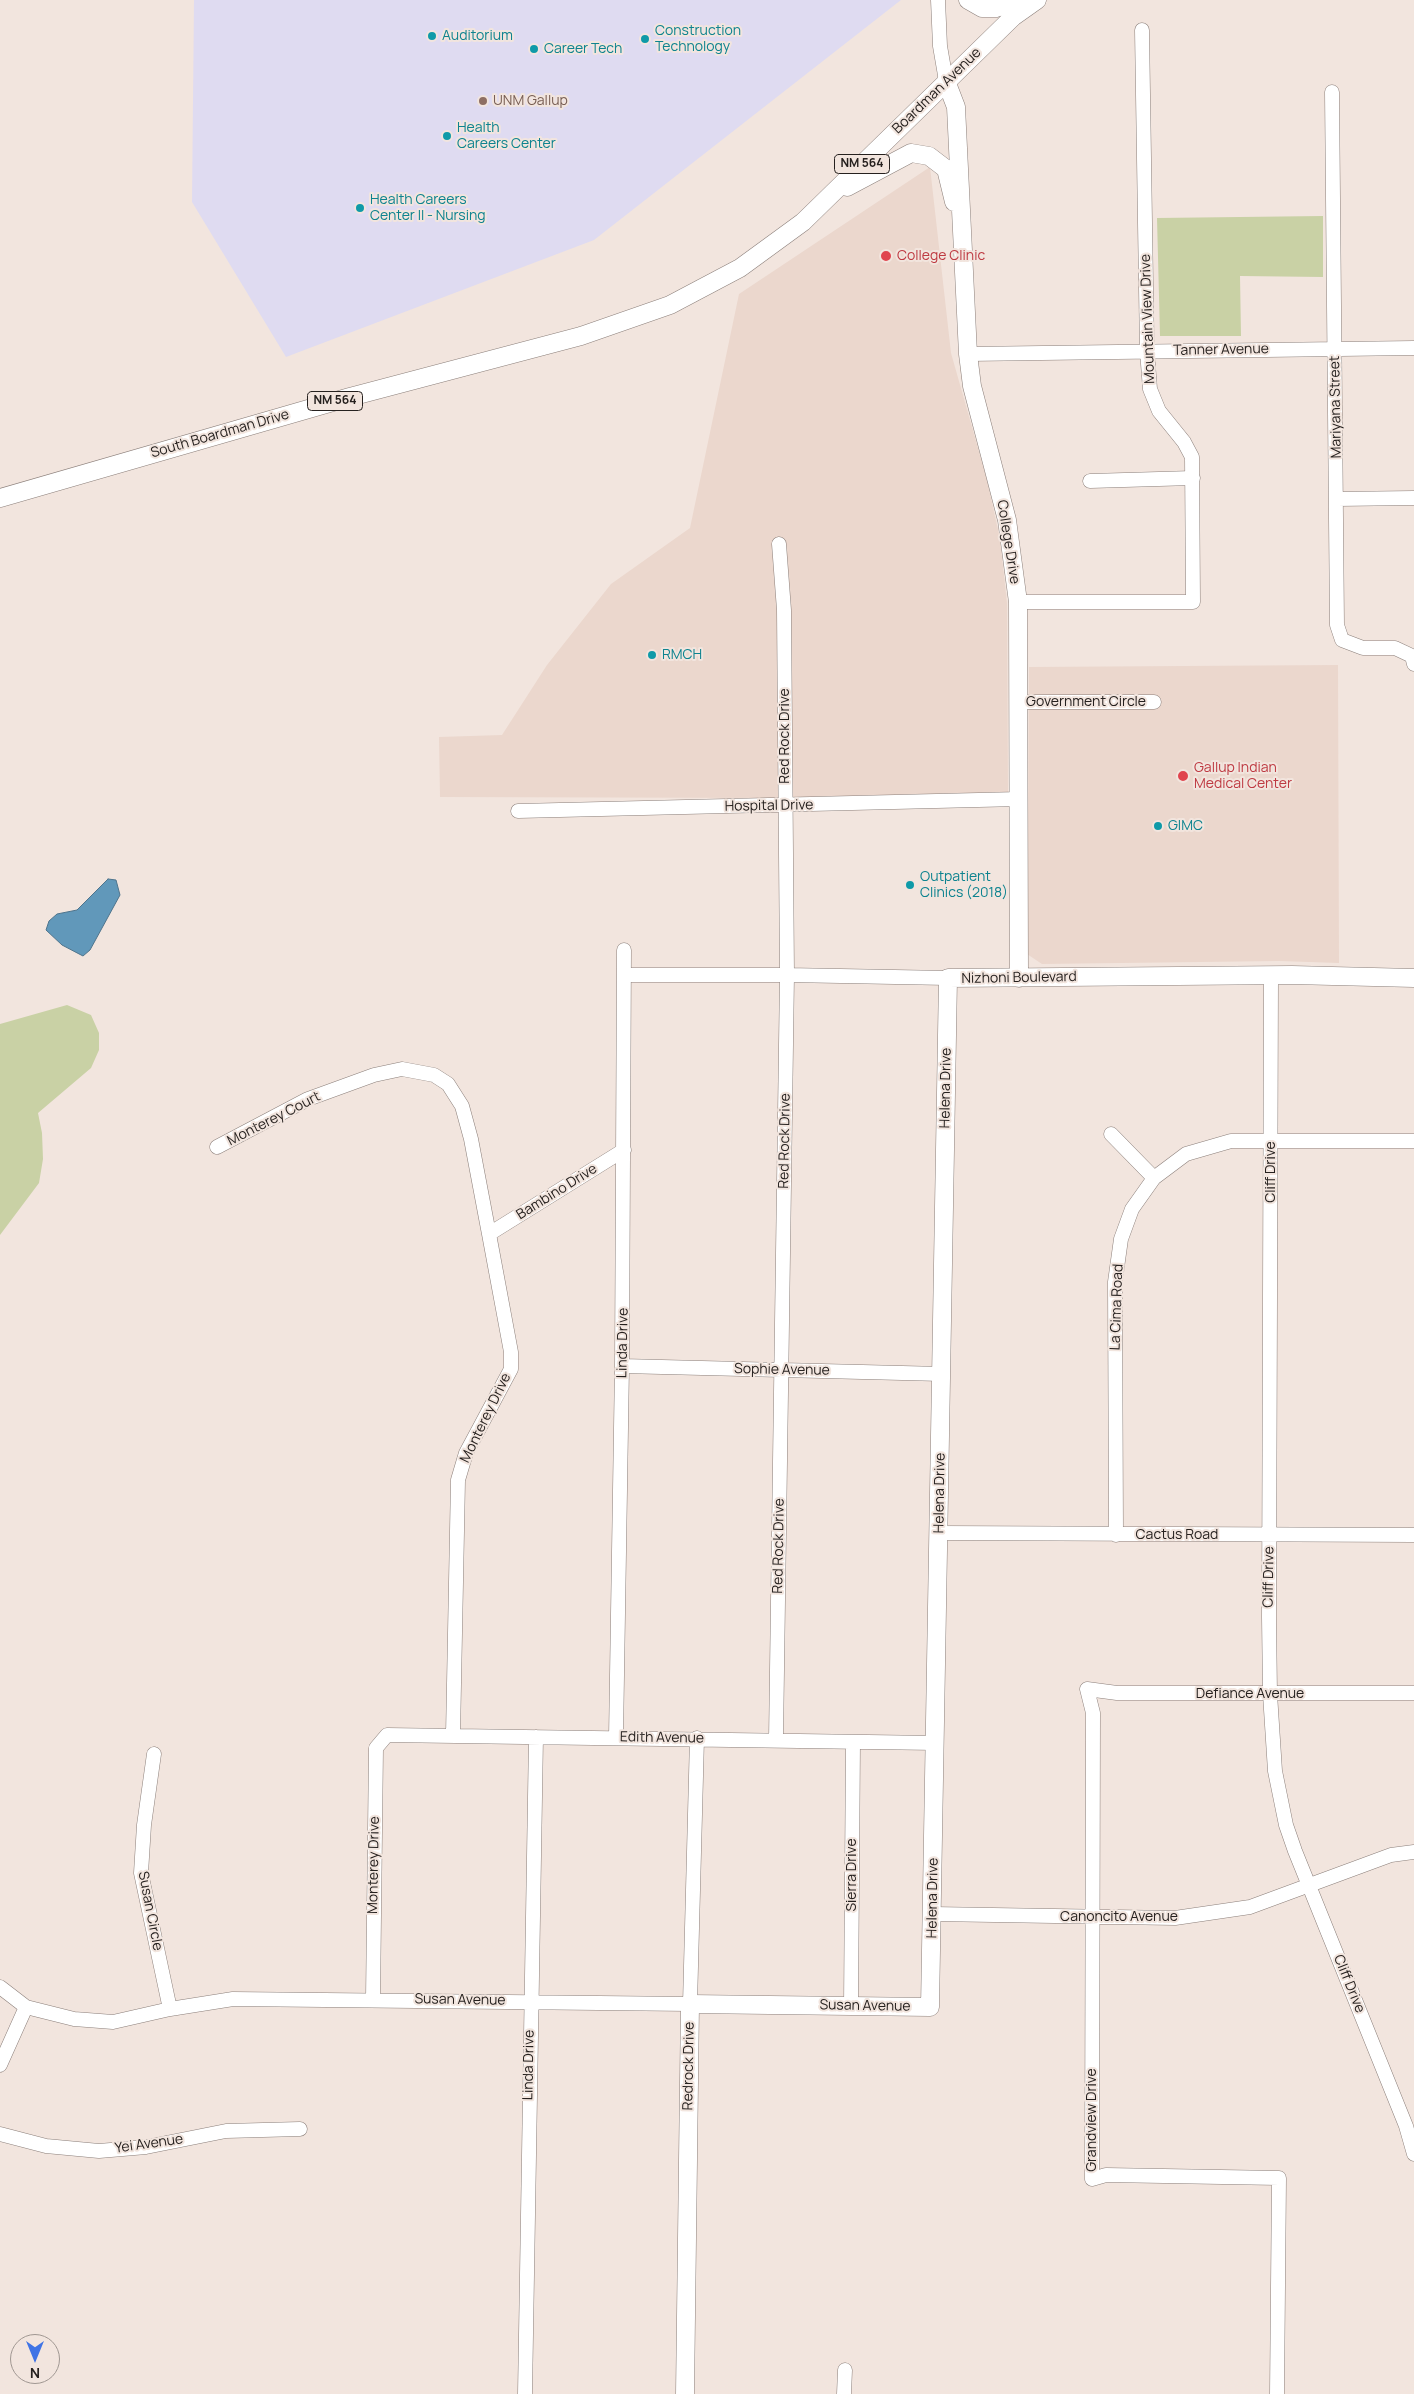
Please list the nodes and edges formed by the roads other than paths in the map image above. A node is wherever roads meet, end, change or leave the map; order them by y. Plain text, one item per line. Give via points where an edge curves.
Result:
1 (938, 0) edge
2 (968, 0) edge
3 (1019, 0) edge
4 (1037, 0) edge
5 (1142, 30) dead end
6 (946, 82) junction
7 (1332, 92) dead end
8 (829, 196) junction
9 (962, 236) junction
10 (670, 305) joint
11 (1414, 348) edge
12 (1334, 349) junction
13 (1147, 351) junction
14 (968, 354) junction
15 (1192, 478) junction
16 (1090, 481) dead end
17 (0, 498) edge
18 (1414, 498) edge
19 (1337, 499) junction
20 (779, 544) dead end
21 (1018, 602) junction
22 (1414, 664) edge
23 (1018, 702) junction
24 (1154, 702) dead end
25 (1020, 799) junction
26 (785, 806) junction
27 (518, 811) dead end
28 (624, 950) dead end
29 (624, 975) junction
30 (787, 975) junction
31 (1271, 975) junction
32 (948, 978) junction
33 (1020, 978) junction
34 (1414, 978) edge
35 (462, 1106) joint
36 (1111, 1134) dead end
37 (1271, 1140) junction
38 (1414, 1141) edge
39 (217, 1147) dead end
40 (624, 1150) junction
41 (1154, 1178) junction
42 (489, 1234) junction
43 (622, 1366) junction
44 (782, 1370) junction
45 (942, 1374) junction
46 (940, 1533) junction
47 (1270, 1534) junction
48 (1414, 1534) edge
49 (1116, 1535) junction
50 (1087, 1689) joint
51 (1270, 1694) junction
52 (1414, 1694) edge
53 (453, 1734) junction
54 (387, 1735) joint
55 (536, 1737) junction
56 (616, 1737) junction
57 (697, 1738) junction
58 (776, 1739) junction
59 (853, 1742) junction
60 (936, 1743) junction
61 (154, 1754) dead end
62 (1414, 1852) edge
63 (1309, 1884) junction
64 (933, 1914) junction
65 (1093, 1918) junction
66 (0, 1987) edge
67 (372, 1999) junction
68 (530, 2002) junction
69 (690, 2004) junction
70 (26, 2007) junction
71 (851, 2007) junction
72 (930, 2007) joint
73 (170, 2009) junction
74 (0, 2065) edge
75 (300, 2129) dead end
76 (0, 2134) edge
77 (1414, 2154) edge
78 (845, 2370) dead end
79 (525, 2394) edge
80 (685, 2394) edge
81 (844, 2394) edge
82 (1277, 2394) edge

1 - 6 street
2 - 3 main road via 982,8 996,8
4 - 6 main road, Boardman Avenue / NM 564 via 1013,17
5 - 13 street, Mountain View Drive
6 - 8 main road, Boardman Avenue / NM 564
6 - 9 main road, College Drive via 956,107
7 - 12 street, Mariyana Street
8 - 9 main road via 911,153 929,156 946,169
8 - 10 main road, Boardman Avenue / NM 564 via 803,222 740,268
9 - 14 main road, College Drive
10 - 17 main road, South Boardman Drive / NM 564 via 581,336 350,397
11 - 12 street, Tanner Avenue
12 - 13 street, Tanner Avenue
12 - 19 street, Mariyana Street
13 - 14 street, Tanner Avenue
13 - 15 street, Mountain View Drive via 1150,389 1159,411 1192,457
14 - 21 main road, College Drive via 972,386 1008,520
15 - 16 street
15 - 21 street, Mountain View Drive via 1193,602
18 - 19 street
19 - 22 street, Mariyana Street via 1337,625 1342,640 1363,648 1395,648 1412,656
20 - 26 street, Red Rock Drive via 784,610
21 - 23 main road, College Drive
23 - 24 street, Government Circle
23 - 25 main road, College Drive
25 - 26 street, Hospital Drive
25 - 33 main road, College Drive
26 - 27 street, Hospital Drive
26 - 30 street, Red Rock Drive
28 - 29 street, Linda Drive
29 - 30 street, Nizhoni Boulevard
29 - 40 street, Linda Drive
30 - 32 street, Nizhoni Boulevard
30 - 44 street, Red Rock Drive
31 - 33 main road, Nizhoni Boulevard
31 - 34 main road, Nizhoni Boulevard
31 - 37 street, Cliff Drive
32 - 33 main road, Nizhoni Boulevard
32 - 45 main road, Helena Drive
35 - 39 street, Monterey Court via 448,1084 434,1075 402,1069 374,1075 308,1099
35 - 42 street, Monterey Drive
36 - 41 street
37 - 38 street, La Cima Road
37 - 41 street, La Cima Road via 1231,1141 1207,1147 1186,1154
37 - 47 street, Cliff Drive
40 - 42 street, Bambino Drive
40 - 43 street, Linda Drive
41 - 49 street, La Cima Road via 1132,1209 1120,1239 1115,1282
42 - 53 street, Monterey Drive via 511,1352 511,1369 466,1453 458,1480
43 - 44 street, Sophie Avenue
43 - 56 street, Linda Drive
44 - 45 street, Sophie Avenue
44 - 58 street, Red Rock Drive
45 - 46 main road, Helena Drive
46 - 49 street, Cactus Road
46 - 60 main road, Helena Drive
47 - 48 street, Cactus Road
47 - 49 street, Cactus Road
47 - 51 street, Cliff Drive
50 - 51 street, Defiance Avenue via 1117,1693
50 - 65 street, Grandview Drive via 1093,1713
51 - 52 street, Defiance Avenue
51 - 63 street, Cliff Drive via 1279,1797
53 - 54 street, Edith Avenue
53 - 55 street, Edith Avenue
54 - 67 street, Monterey Drive via 376,1748
55 - 56 street, Edith Avenue
55 - 68 street, Linda Drive
56 - 57 street, Edith Avenue
57 - 58 street, Edith Avenue
57 - 69 street, Redrock Drive
58 - 59 street, Edith Avenue
59 - 60 street, Edith Avenue
59 - 71 street, Sierra Drive
60 - 64 main road, Helena Drive
61 - 73 street, Susan Circle via 141,1873
62 - 63 street, Canoncito Avenue via 1391,1855
63 - 65 street, Canoncito Avenue via 1250,1907 1175,1918
63 - 77 street, Cliff Drive via 1406,2126
64 - 65 street, Canoncito Avenue
64 - 72 main road, Helena Drive
65 - 82 street, Grandview Drive via 1092,2179 1106,2176 1278,2178
66 - 70 street, Susan Avenue
67 - 68 street, Susan Avenue
67 - 73 street, Susan Avenue via 233,1998
68 - 69 street, Susan Avenue
68 - 79 street, Linda Drive
69 - 71 main road, Susan Avenue
69 - 80 main road, Redrock Drive
70 - 73 street, Susan Avenue via 74,2019 113,2022
70 - 74 street
71 - 72 main road, Susan Avenue
75 - 76 street, Yei Avenue via 226,2132 146,2147 99,2151 46,2146
78 - 81 street

